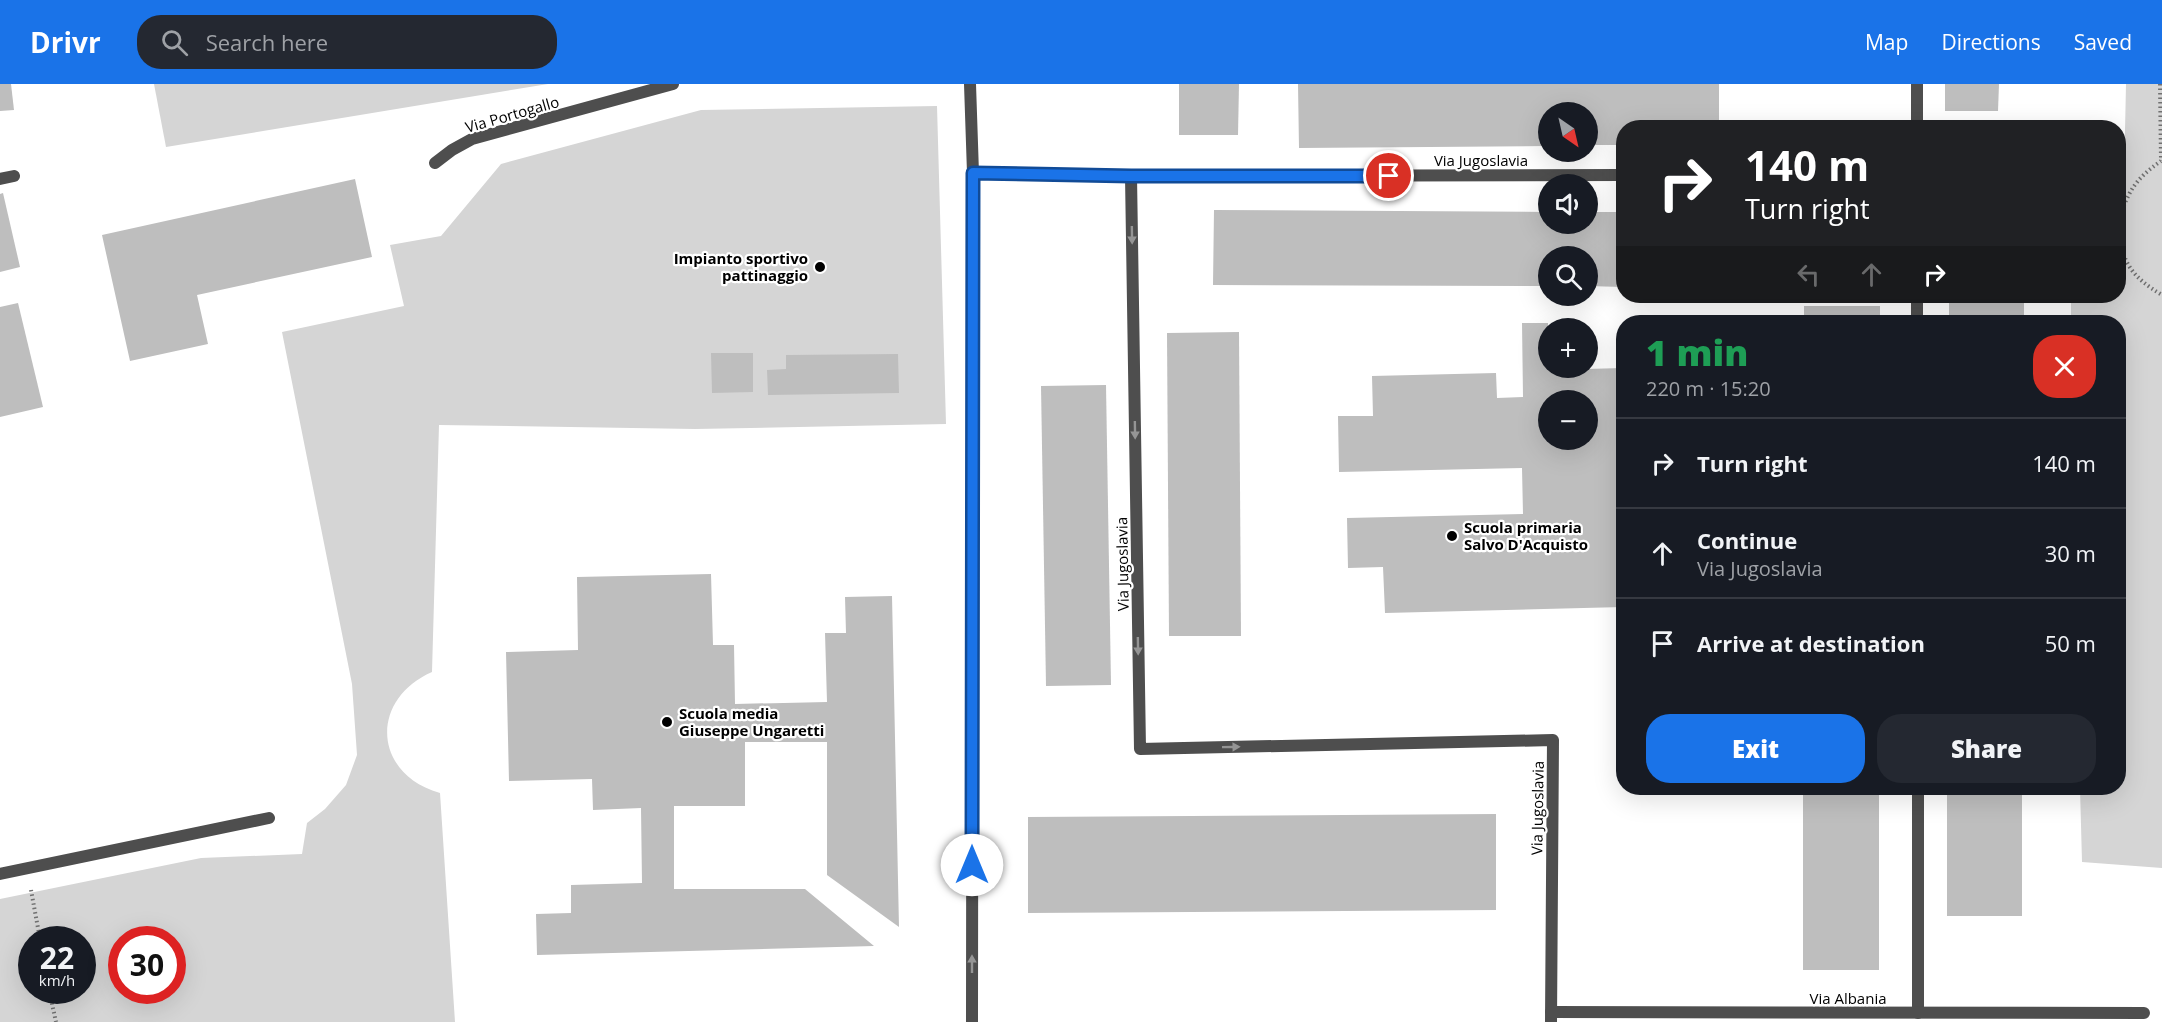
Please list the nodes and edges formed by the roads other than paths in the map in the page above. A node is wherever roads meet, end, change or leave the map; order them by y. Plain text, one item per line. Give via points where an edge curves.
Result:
1 (673, 84) edge
2 (970, 84) edge
3 (1917, 84) edge
4 (1917, 120) edge
5 (435, 163) dead end
6 (973, 173) junction
7 (1616, 175) edge
8 (14, 176) dead end
9 (1131, 176) junction
10 (0, 179) edge
11 (1918, 795) edge
12 (269, 818) dead end
13 (0, 874) edge
14 (1918, 1013) junction
15 (2145, 1013) dead end
16 (1551, 1017) edge
17 (972, 1022) edge

1 - 5 street, Via Portogallo via 472,139
2 - 6 street
3 - 4 street
6 - 9 street
17 -> 6 street
7 - 9 street, Via Jugoslavia
8 - 10 street
9 -> 16 street, Via Jugoslavia via 1140,749 1553,740
11 - 14 street
12 - 13 street
14 - 15 street, Via Albania
14 - 16 street, Via Albania

